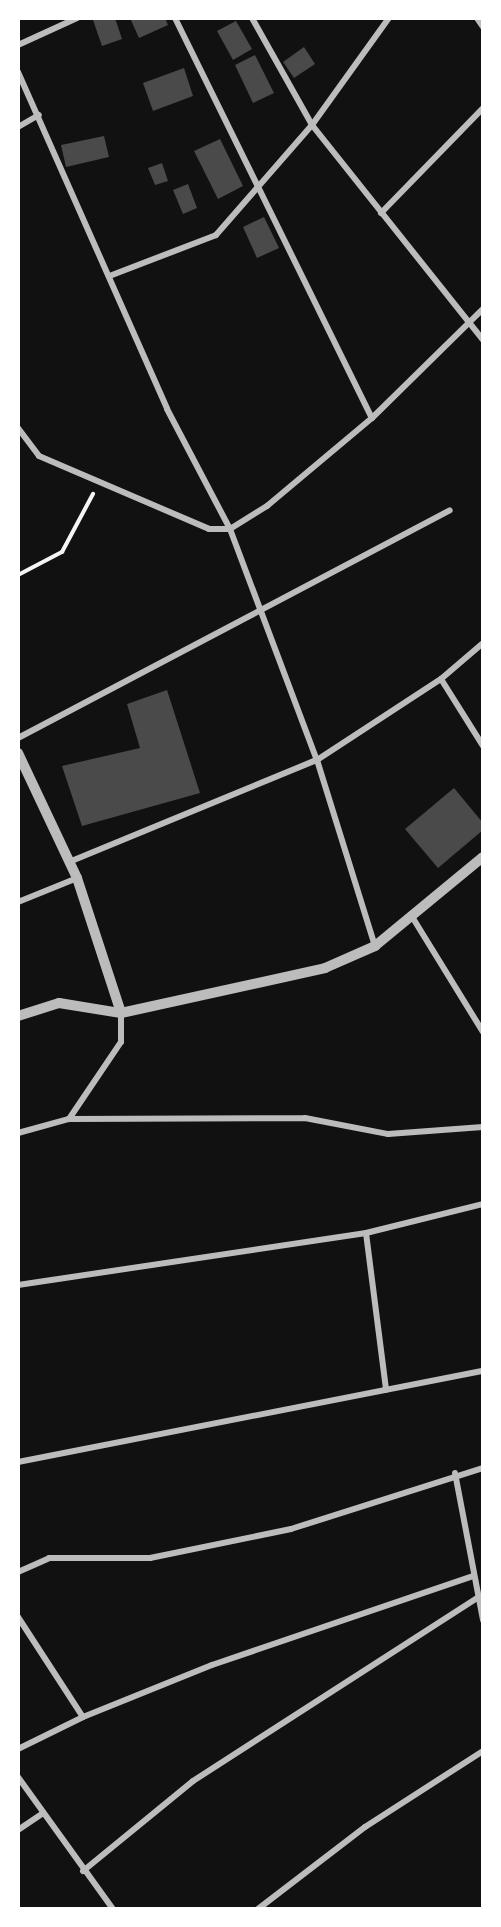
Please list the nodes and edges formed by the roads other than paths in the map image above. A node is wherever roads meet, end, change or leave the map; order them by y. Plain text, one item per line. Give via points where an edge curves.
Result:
1 (77, 18) edge
2 (175, 18) edge
3 (252, 18) edge
4 (389, 18) edge
5 (477, 18) edge
6 (483, 27) edge
7 (18, 45) edge
8 (18, 72) edge
9 (483, 108) edge
10 (39, 115) junction
11 (312, 125) junction
12 (18, 127) edge
13 (257, 183) junction
14 (381, 213) junction
15 (112, 275) junction
16 (483, 309) edge
17 (470, 323) junction
18 (483, 340) edge
19 (372, 418) junction
20 (18, 428) edge
21 (450, 510) dead end
22 (230, 529) junction
23 (262, 613) junction
24 (483, 643) edge
25 (441, 679) junction
26 (18, 738) edge
27 (483, 746) edge
28 (18, 753) edge
29 (317, 760) junction
30 (483, 857) edge
31 (69, 862) junction
32 (77, 878) junction
33 (18, 902) edge
34 (411, 915) junction
35 (375, 946) junction
36 (121, 1013) junction
37 (18, 1016) edge
38 (483, 1032) edge
39 (69, 1119) junction
40 (483, 1127) edge
41 (18, 1132) edge
42 (483, 1204) edge
43 (366, 1233) junction
44 (18, 1285) edge
45 (483, 1371) edge
46 (386, 1390) junction
47 (18, 1462) edge
48 (483, 1468) edge
49 (455, 1473) junction
50 (18, 1572) edge
51 (471, 1577) junction
52 (477, 1598) junction
53 (18, 1617) edge
54 (483, 1620) edge
55 (83, 1717) junction
56 (18, 1749) edge
57 (483, 1751) edge
58 (18, 1778) edge
59 (43, 1813) junction
60 (18, 1830) edge
61 (83, 1871) junction
62 (114, 1909) edge
63 (258, 1909) edge

1 - 7 street
2 - 13 street
3 - 11 street
4 - 11 street
5 - 6 street
8 - 10 street
9 - 14 street
10 - 12 street
10 - 15 street
11 - 13 street
11 - 14 street
13 - 15 street via 216,235
13 - 19 street
14 - 17 street
15 - 22 street via 167,409
16 - 17 street
17 - 18 street
17 - 19 street
19 - 22 street via 267,506
20 - 22 street via 39,456 101,478 209,529
21 - 23 street
22 - 23 street
23 - 26 street
23 - 29 street
24 - 25 street
25 - 27 street
25 - 29 street
28 - 31 street
29 - 31 street
29 - 35 street
30 - 34 street
31 - 32 street
32 - 33 street
32 - 36 street
34 - 35 street
34 - 38 street
35 - 36 street via 325,968
36 - 37 street via 59,1003
36 - 39 street via 121,1042
39 - 40 street via 305,1118 388,1134
39 - 41 street
42 - 43 street
43 - 44 street
43 - 46 street
45 - 46 street
46 - 47 street
48 - 49 street
49 - 50 street via 291,1529 150,1558 49,1558
49 - 51 street
51 - 52 street
51 - 55 street via 212,1665
52 - 54 street
52 - 61 street via 193,1781
53 - 55 street
55 - 56 street
57 - 63 street via 365,1827
58 - 59 street
59 - 60 street
59 - 61 street
61 - 62 street

